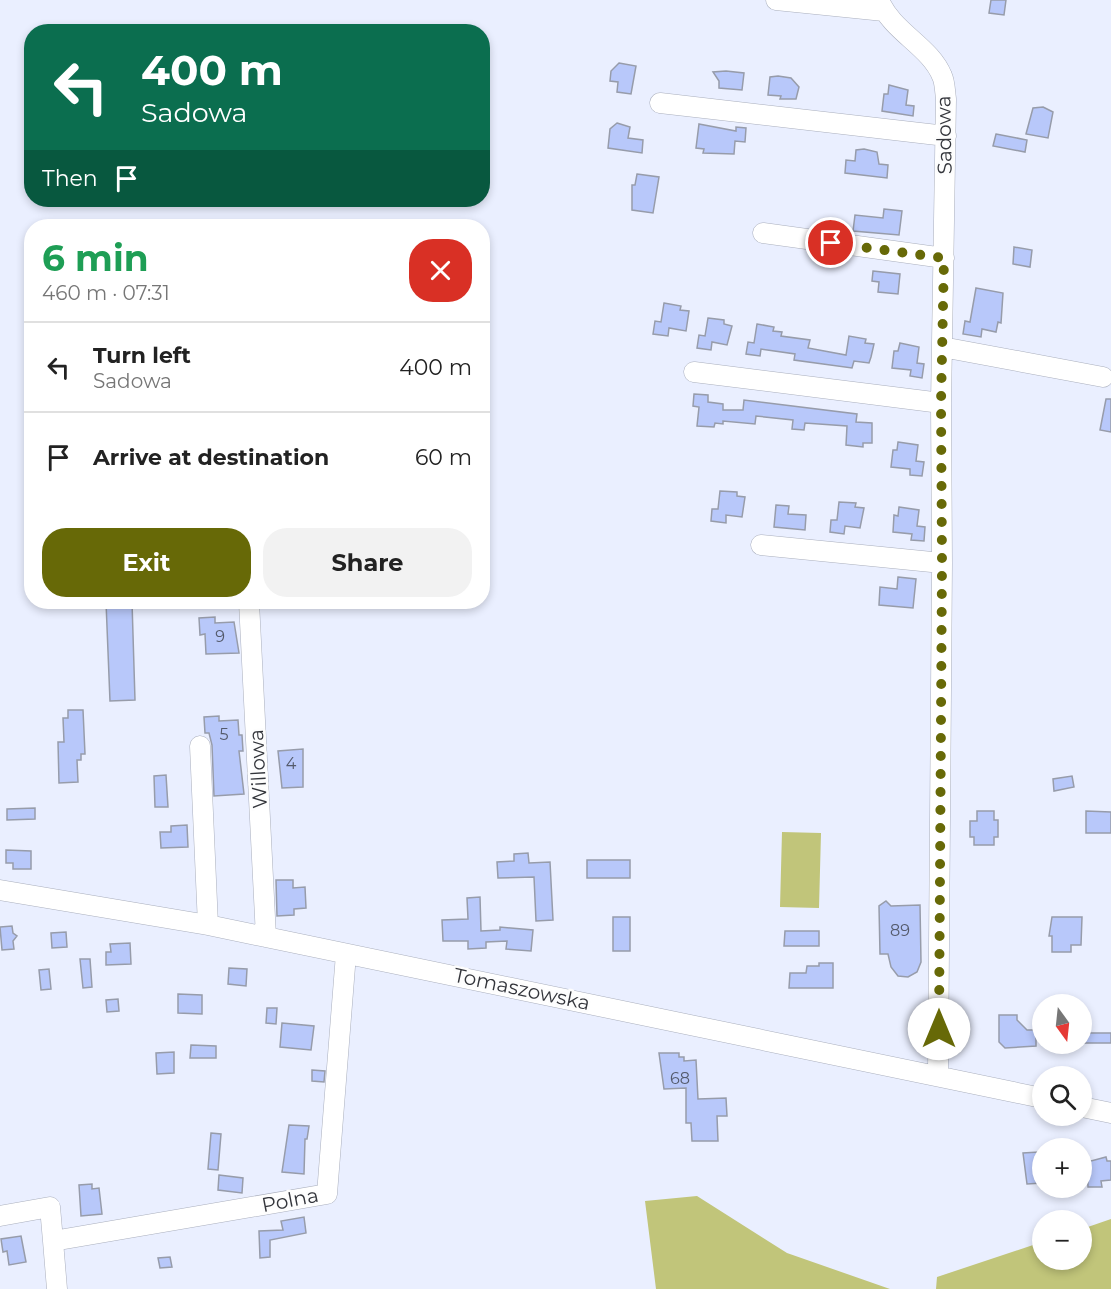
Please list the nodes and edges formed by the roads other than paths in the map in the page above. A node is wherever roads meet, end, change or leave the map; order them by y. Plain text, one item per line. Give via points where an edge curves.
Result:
1 (776, 0) edge
2 (881, 6) edge
3 (660, 103) dead end
4 (946, 136) junction
5 (763, 233) dead end
6 (944, 258) junction
7 (942, 347) junction
8 (694, 372) dead end
9 (1103, 377) dead end
10 (941, 403) junction
11 (761, 545) dead end
12 (942, 563) junction
13 (249, 609) edge
14 (200, 746) dead end
15 (0, 890) edge
16 (208, 925) junction
17 (266, 937) junction
18 (346, 954) junction
19 (938, 1075) junction
20 (1032, 1096) edge
21 (1092, 1109) edge
22 (1111, 1113) edge
23 (0, 1216) edge
24 (53, 1241) junction
25 (57, 1289) edge

1 - 2 street
2 - 4 street, Sadowa via 942,76
3 - 4 street
4 - 6 street, Sadowa
5 - 6 street
6 - 7 street, Sadowa
7 - 9 street
7 - 10 street, Sadowa
8 - 10 street
10 - 12 street, Sadowa
11 - 12 street
12 - 19 street, Sadowa
13 - 17 street, Willowa
14 - 16 street
15 - 16 street, Tomaszowska
16 - 17 street, Tomaszowska
17 - 18 street, Tomaszowska
18 - 19 street, Tomaszowska
18 - 24 street, Polna via 327,1194
19 - 20 street, Tomaszowska
21 - 22 street
23 - 24 street via 50,1207
24 - 25 street

